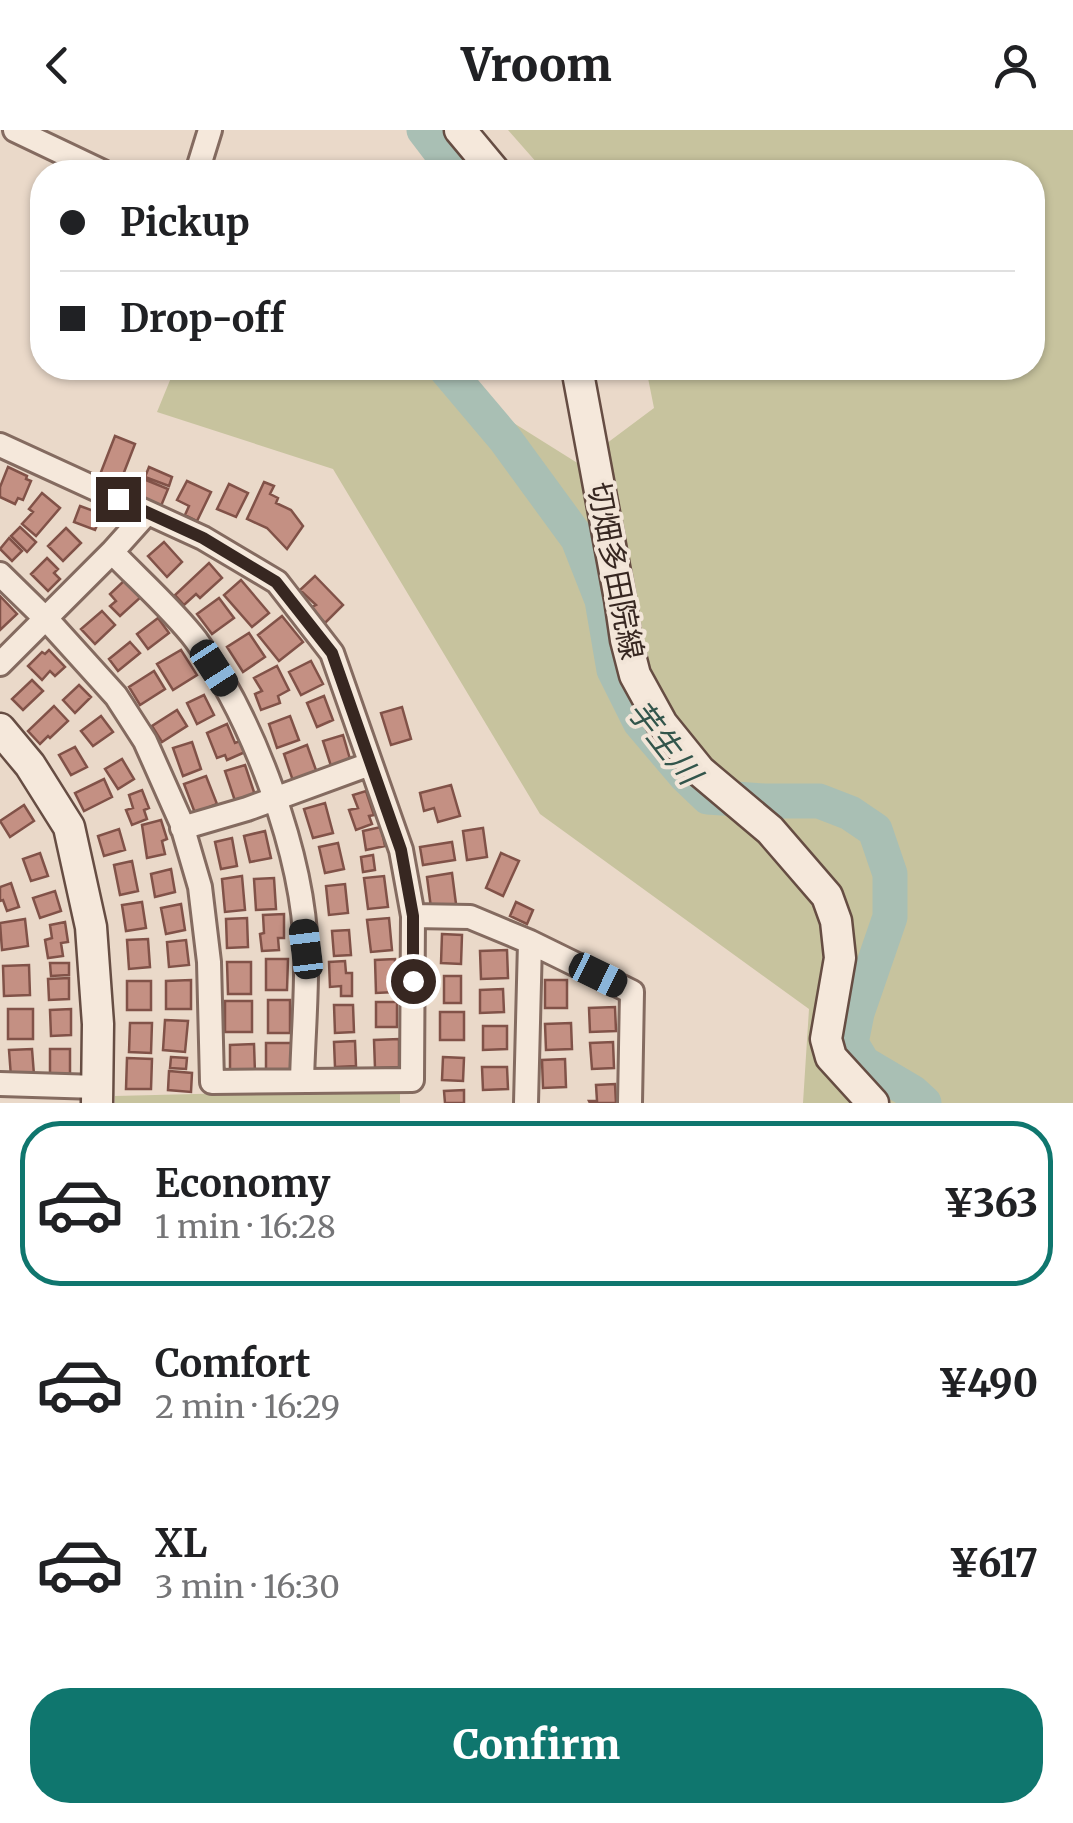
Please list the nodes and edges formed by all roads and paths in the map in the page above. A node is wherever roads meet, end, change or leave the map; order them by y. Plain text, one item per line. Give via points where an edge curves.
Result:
1 (16, 130) edge
2 (210, 130) edge
3 (460, 130) edge
4 (77, 160) edge
5 (200, 160) edge
6 (486, 160) edge
7 (579, 380) edge
8 (0, 445) edge
9 (147, 513) junction
10 (112, 552) junction
11 (0, 574) edge
12 (46, 618) junction
13 (0, 664) edge
14 (0, 728) edge
15 (370, 764) junction
16 (274, 799) junction
17 (182, 828) junction
18 (413, 916) junction
19 (530, 942) junction
20 (302, 1081) junction
21 (0, 1084) edge
22 (413, 1092) edge
23 (97, 1095) edge
24 (526, 1103) edge
25 (630, 1103) edge
26 (873, 1103) edge

1 - 4 street
2 - 5 street
3 - 6 main road
7 - 26 main road, 切畑多田院線 via 635,675 662,724 700,771 770,830 827,896 840,958 826,1038 831,1057
8 - 9 street
9 - 10 street
9 - 15 street via 276,582 332,653
10 - 12 street
10 - 16 street via 194,638 234,700
11 - 12 street
12 - 13 street
12 - 17 street via 116,696 145,741
14 - 23 main road via 69,827 91,927
15 - 16 street
15 - 18 street via 401,850
16 - 17 street
16 - 20 street via 296,868 306,949
17 - 20 street via 200,887 209,962 212,1082
18 - 19 street via 470,918
18 - 22 street
19 - 24 street
19 - 25 street via 632,992
20 - 22 street
21 - 23 street

